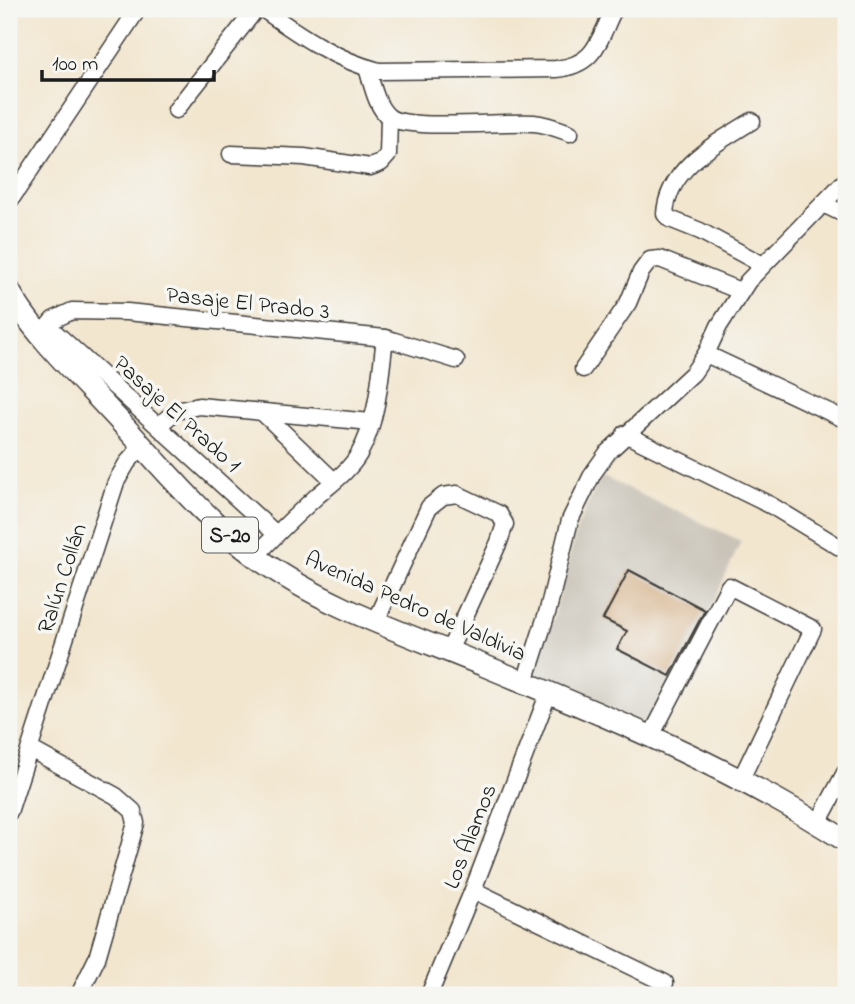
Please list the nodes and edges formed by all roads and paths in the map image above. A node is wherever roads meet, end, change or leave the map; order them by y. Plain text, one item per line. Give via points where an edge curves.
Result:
1 (138, 9) edge
2 (256, 9) edge
3 (263, 9) edge
4 (614, 9) edge
5 (367, 68) junction
6 (176, 110) dead end
7 (389, 118) junction
8 (752, 121) dead end
9 (570, 133) dead end
10 (231, 155) dead end
11 (846, 180) edge
12 (9, 202) edge
13 (823, 204) junction
14 (846, 215) edge
15 (763, 265) junction
16 (9, 290) edge
17 (740, 291) junction
18 (45, 330) junction
19 (385, 338) junction
20 (706, 354) junction
21 (456, 360) dead end
22 (583, 369) dead end
23 (262, 412) junction
24 (846, 419) edge
25 (371, 422) junction
26 (159, 425) junction
27 (625, 434) junction
28 (143, 445) junction
29 (334, 481) junction
30 (276, 534) junction
31 (846, 551) edge
32 (256, 556) junction
33 (376, 621) junction
34 (449, 651) junction
35 (525, 682) junction
36 (549, 692) junction
37 (651, 736) junction
38 (30, 749) junction
39 (846, 771) edge
40 (741, 779) junction
41 (9, 812) edge
42 (818, 823) junction
43 (846, 841) edge
44 (473, 890) junction
45 (665, 984) dead end
46 (79, 995) edge
47 (429, 995) edge

1 - 12 street
2 - 6 street
3 - 5 street via 303,38
4 - 5 street via 596,47 575,67
5 - 7 street
7 - 9 street via 427,124 534,123
7 - 10 street via 388,155 370,167 304,157
8 - 15 street via 691,162 670,193 665,214
11 - 13 street
13 - 14 street
13 - 15 street
15 - 17 street
16 - 18 main road, Avenida Pedro de Valdivia / S-20 via 17,305
17 - 20 street
17 - 22 street via 660,259 650,260 628,303
18 - 19 street, Pasaje El Prado 3 via 65,313 79,310
18 - 26 street, Pasaje El Prado 1
18 - 28 main road, Avenida Pedro de Valdivia / S-20
19 - 21 street, Pasaje El Prado 3
19 - 25 street
20 - 24 street
20 - 27 street via 686,381
23 - 25 street
23 - 26 street via 191,407 176,411
23 - 29 street
25 - 29 street via 359,454
26 - 30 street, Pasaje El Prado 1
27 - 31 street via 772,506
27 - 35 street via 593,472 570,520
28 - 32 main road, Avenida Pedro de Valdivia / S-20 via 207,513
28 - 38 street, Ralún Collán via 116,482
29 - 30 street
30 - 32 street
32 - 33 main road, Avenida Pedro de Valdivia / S-20 via 317,594
33 - 34 main road, Avenida Pedro de Valdivia / S-20
33 - 34 street via 426,512 447,494 457,494 505,520
34 - 35 main road, Avenida Pedro de Valdivia / S-20
35 - 36 main road, Avenida Pedro de Valdivia
36 - 37 main road, Avenida Pedro de Valdivia
36 - 44 street, Los Álamos
37 - 40 main road, Avenida Pedro de Valdivia
37 - 40 street via 729,586 813,628
38 - 41 street, Ralún Collán
38 - 46 street via 116,796 133,811 136,823 97,958
39 - 42 street
40 - 42 main road, Avenida Pedro de Valdivia
42 - 43 main road, Avenida Pedro de Valdivia
44 - 45 street
44 - 47 street, Los Álamos

